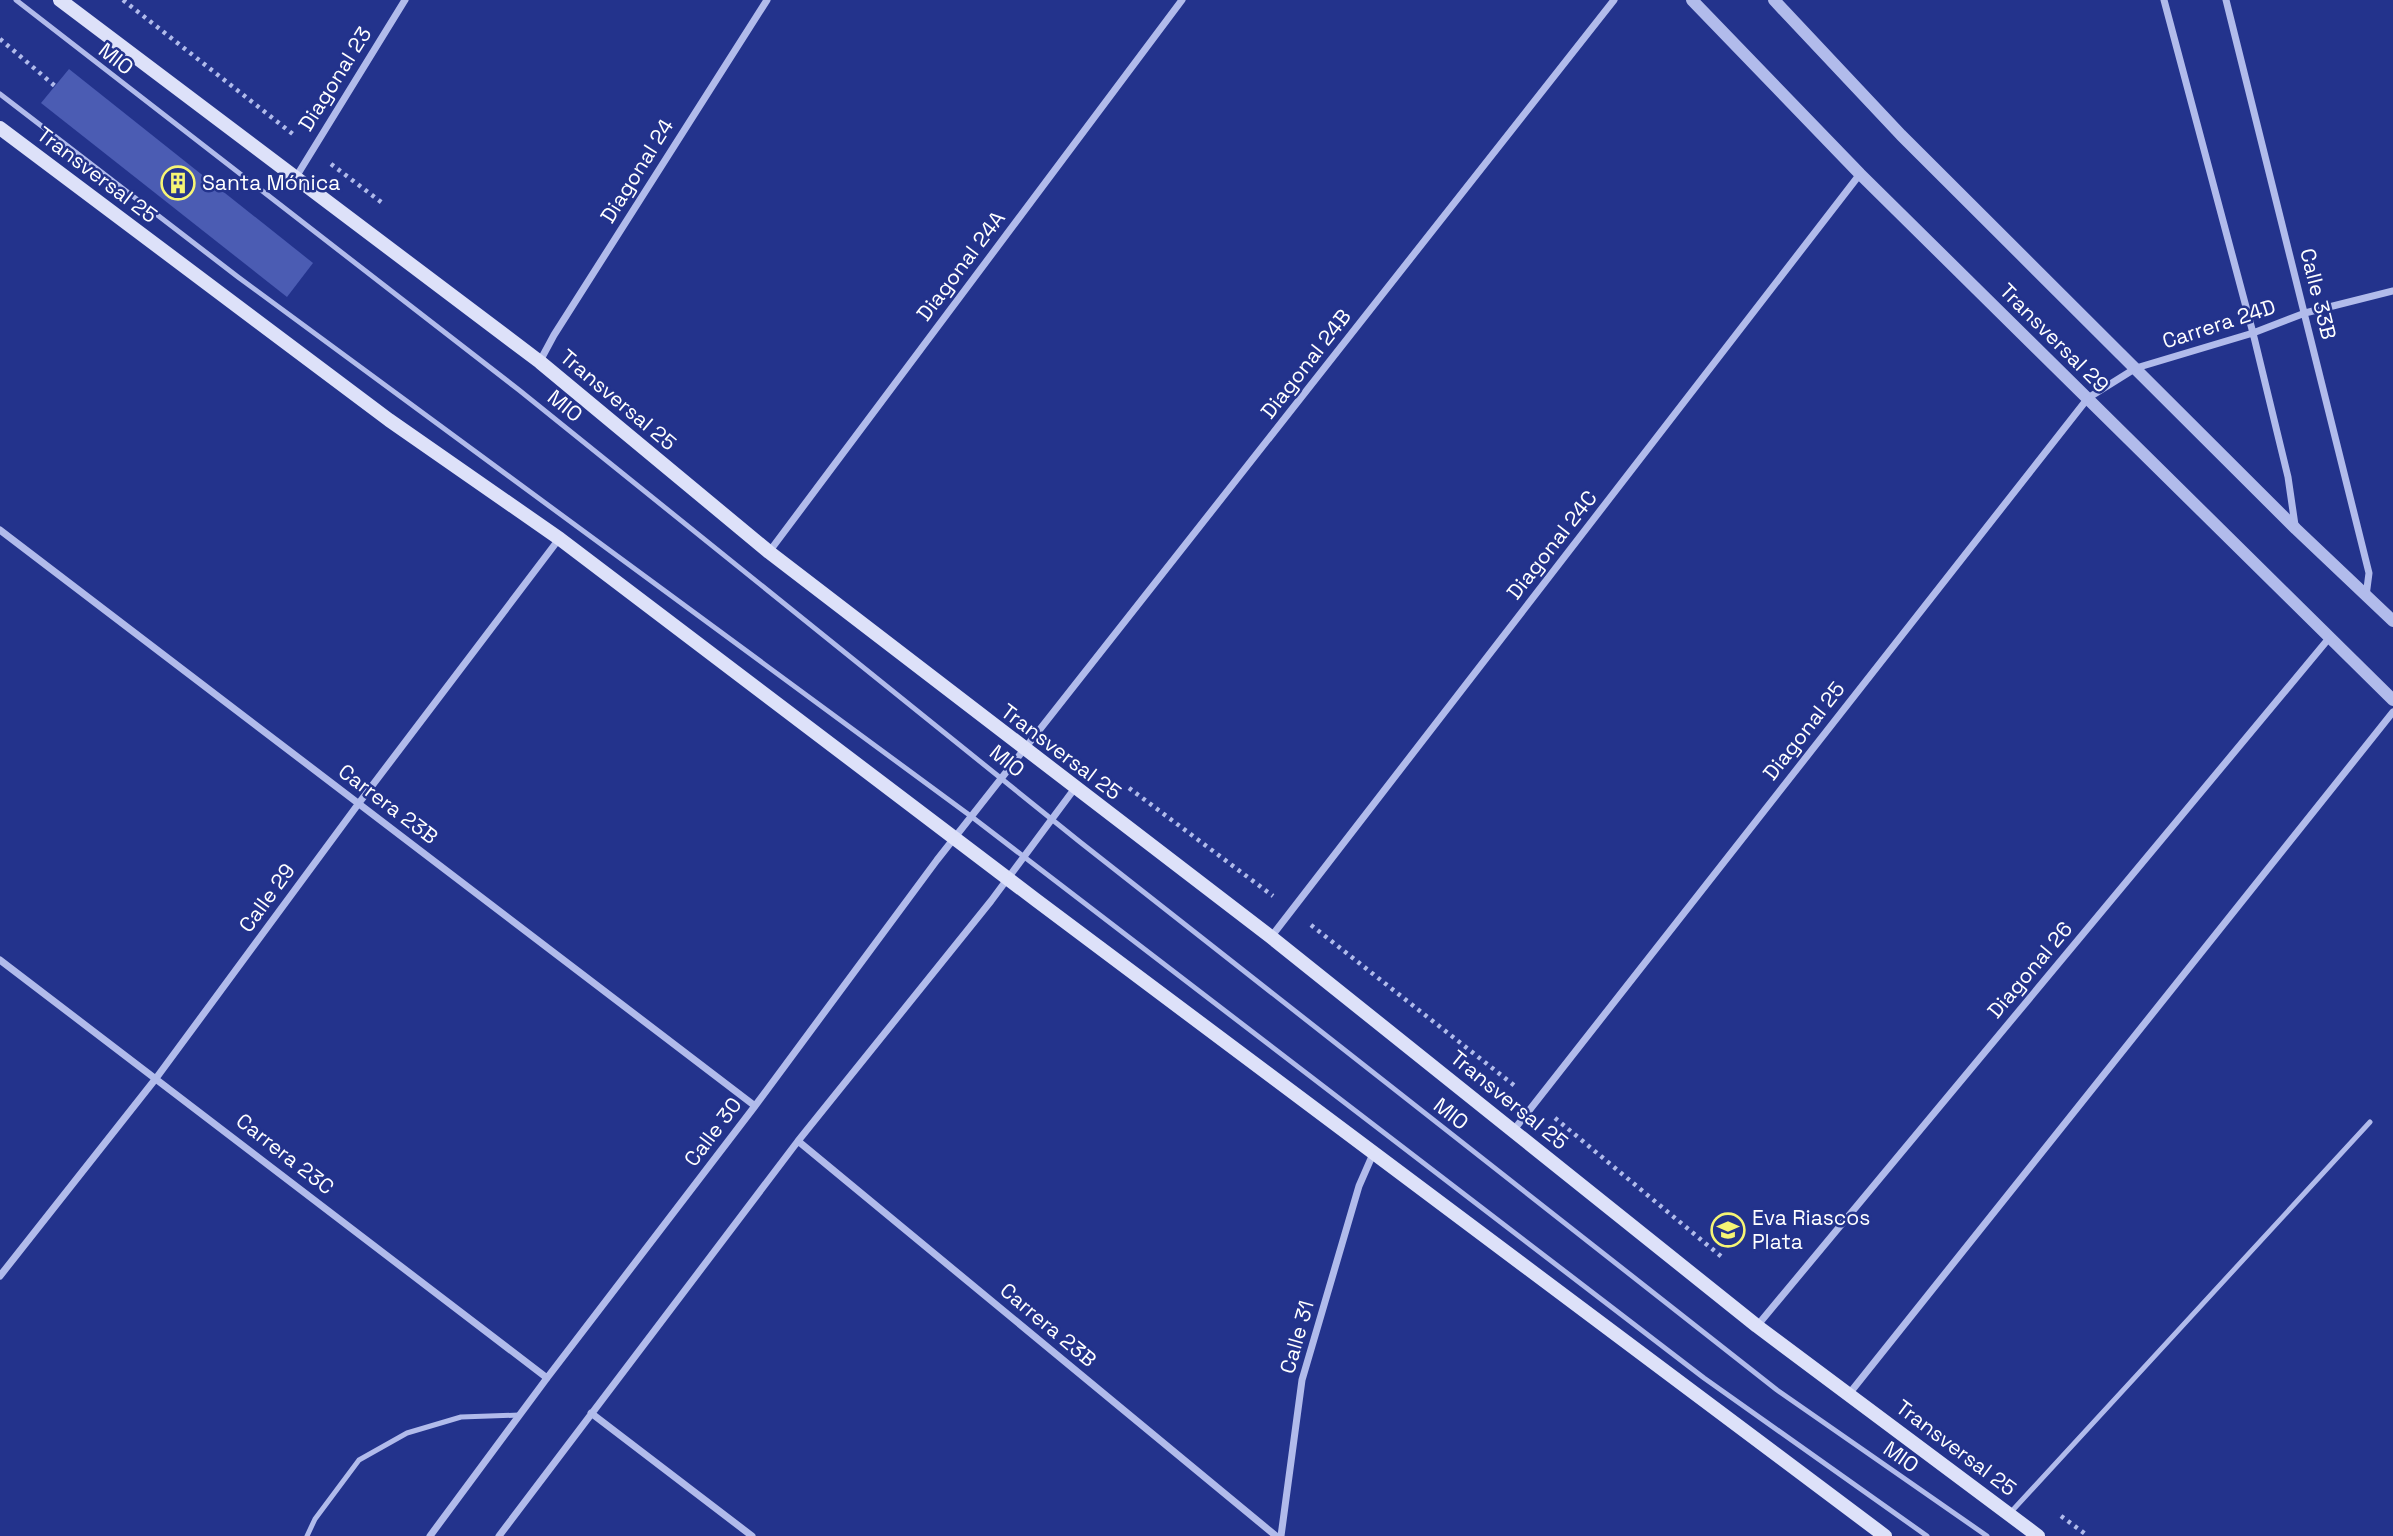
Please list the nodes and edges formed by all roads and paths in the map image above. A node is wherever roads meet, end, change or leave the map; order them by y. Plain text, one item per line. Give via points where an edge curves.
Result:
1 (16, 0) edge
2 (60, 0) edge
3 (405, 0) edge
4 (766, 0) edge
5 (1182, 0) edge
6 (1614, 0) edge
7 (1692, 0) edge
8 (1774, 0) edge
9 (2164, 0) edge
10 (2226, 0) edge
11 (0, 39) edge
12 (55, 86) dead end
13 (0, 94) edge
14 (0, 128) edge
15 (1860, 174) junction
16 (296, 177) junction
17 (2393, 291) edge
18 (2305, 313) junction
19 (2253, 333) junction
20 (540, 362) junction
21 (2136, 368) junction
22 (2088, 398) junction
23 (2296, 529) junction
24 (0, 530) edge
25 (560, 538) junction
26 (769, 552) junction
27 (2366, 596) junction
28 (2393, 621) edge
29 (2330, 637) junction
30 (2393, 700) edge
31 (2393, 712) edge
32 (1024, 750) junction
33 (1003, 778) junction
34 (1125, 785) dead end
35 (1075, 788) junction
36 (359, 803) junction
37 (972, 817) junction
38 (1052, 819) junction
39 (955, 838) junction
40 (1024, 857) junction
41 (1008, 878) junction
42 (1293, 911) junction
43 (1271, 937) junction
44 (0, 960) edge
45 (157, 1077) junction
46 (1535, 1102) junction
47 (755, 1106) junction
48 (2370, 1122) dead end
49 (1513, 1131) junction
50 (798, 1141) junction
51 (1373, 1154) junction
52 (1724, 1258) dead end
53 (0, 1276) edge
54 (1757, 1325) junction
55 (547, 1378) junction
56 (1850, 1394) junction
57 (591, 1413) junction
58 (519, 1415) junction
59 (2029, 1492) junction
60 (2009, 1515) junction
61 (307, 1536) edge
62 (430, 1536) edge
63 (499, 1536) edge
64 (752, 1536) edge
65 (1278, 1536) edge
66 (1885, 1536) edge
67 (1927, 1536) edge
68 (1987, 1536) edge
69 (2038, 1536) edge
70 (2088, 1536) edge

1 - 33 lane, MIO via 519,390
2 - 16 main road, Transversal 25
3 - 16 street, Diagonal 23
4 - 20 street, Diagonal 24
5 - 26 street, Diagonal 24A
6 - 32 street, Diagonal 24B
7 - 15 street, Transversal 29
8 - 21 street, Transversal 29 via 1901,135
9 - 19 street
10 - 18 street, Calle 33B
11 - 12 path
13 - 37 lane via 238,277
14 - 25 main road, Transversal 25 via 389,420
15 - 22 street, Transversal 29
15 - 42 street, Diagonal 24C
16 - 20 main road, Transversal 25
17 - 18 street, Carrera 24D
18 - 19 street, Carrera 24D
18 - 27 street, Calle 33B via 2369,573
19 - 21 street, Carrera 24D
19 - 23 street
20 - 26 main road, Transversal 25
21 - 22 street, Diagonal 25
21 - 23 street, Transversal 29
22 - 29 street, Transversal 29
22 - 46 street, Diagonal 25
23 - 27 street, Transversal 29
24 - 36 street, Carrera 23B
25 - 36 street, Calle 29
25 - 39 main road, Transversal 25
26 - 32 main road, Transversal 25
27 - 28 street, Transversal 29
29 - 30 street, Transversal 29
29 - 54 street, Diagonal 26
31 - 56 street
32 - 33 street, Calle 30
32 - 35 main road, Transversal 25
33 - 37 street, Calle 30
33 - 38 lane, MIO
34 - 42 path
35 - 38 street
35 - 43 main road, Transversal 25
36 - 45 street, Calle 29
36 - 47 street, Carrera 23B
37 - 39 street, Calle 30
37 - 40 lane
38 - 40 street
38 - 68 lane, MIO via 1777,1390
39 - 41 main road, Transversal 25
39 - 47 street, Calle 30
40 - 41 street
40 - 67 lane via 1704,1378
41 - 50 street
41 - 51 main road, Transversal 25
42 - 43 street, Diagonal 24C
42 - 46 path
43 - 49 main road, Transversal 25
44 - 45 street, Carrera 23C
45 - 53 street, Calle 29
45 - 55 street, Carrera 23C
46 - 49 street, Diagonal 25
46 - 52 path
47 - 55 street, Calle 30
48 - 59 lane
49 - 54 main road, Transversal 25
50 - 57 street
50 - 65 street, Carrera 23B
51 - 65 street, Calle 31 via 1359,1186 1302,1380
51 - 66 main road, Transversal 25
54 - 56 main road, Transversal 25
55 - 58 street, Calle 30
56 - 60 main road, Transversal 25
57 - 63 street
57 - 64 street
58 - 61 lane via 461,1417 407,1433 359,1460
58 - 62 street, Calle 30
59 - 60 lane
59 - 70 path
60 - 69 main road, Transversal 25

